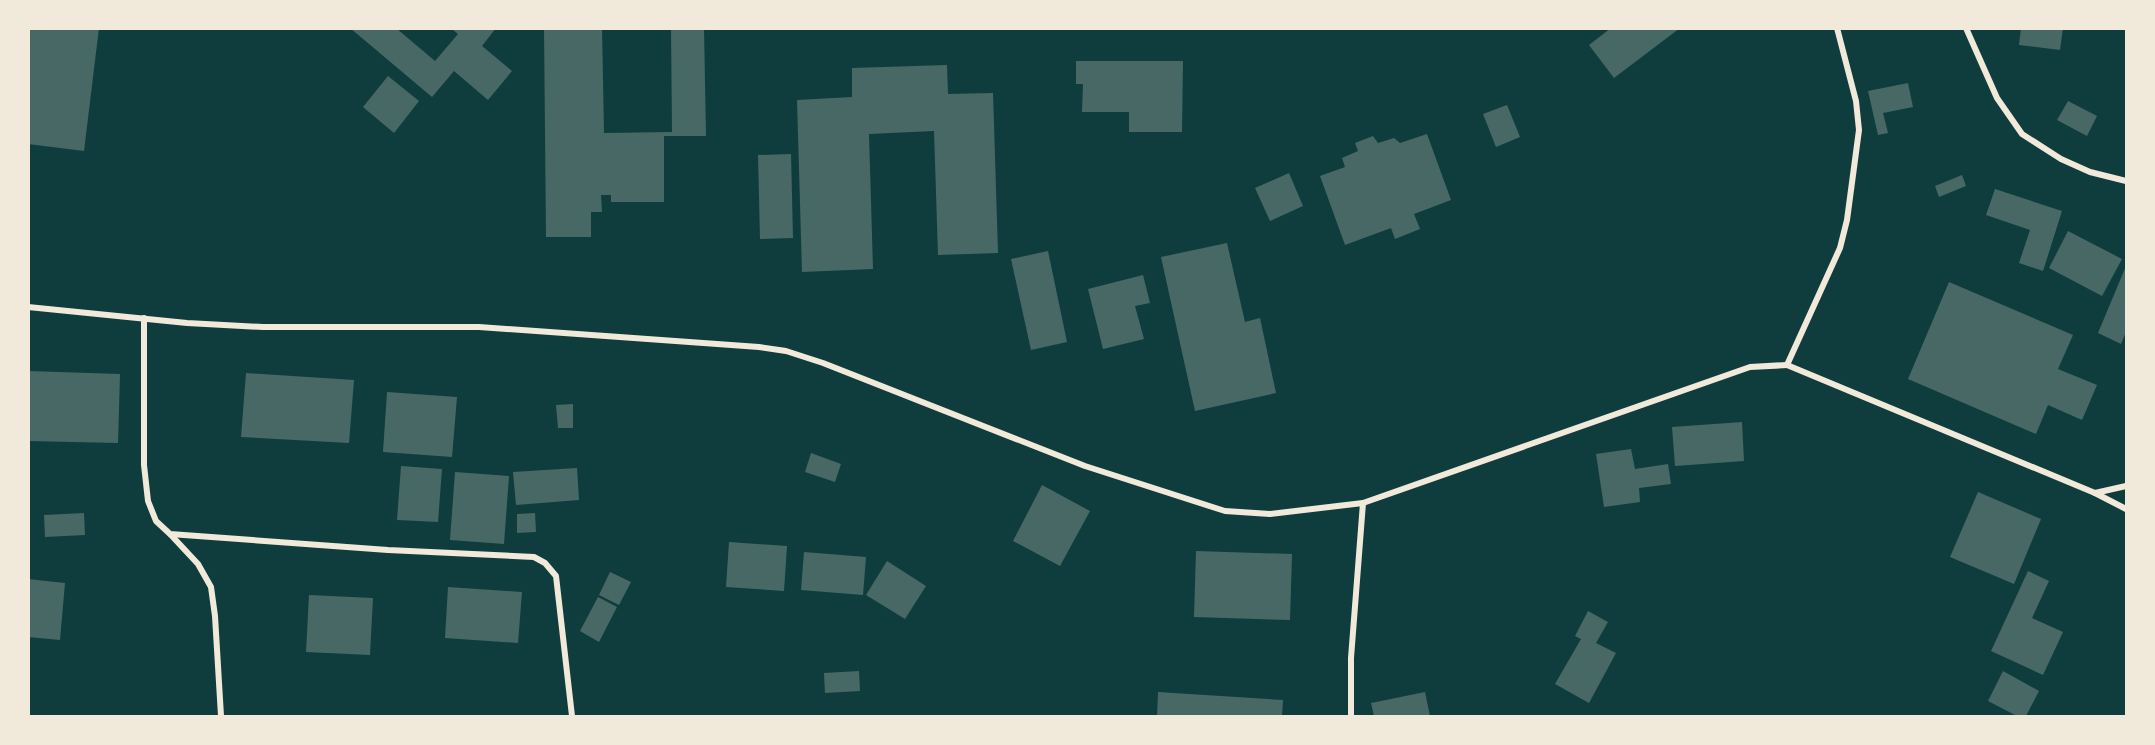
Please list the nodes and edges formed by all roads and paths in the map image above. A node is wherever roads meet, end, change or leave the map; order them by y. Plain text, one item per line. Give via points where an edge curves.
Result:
1 (1837, 28) edge
2 (1966, 28) edge
3 (2127, 181) edge
4 (28, 307) edge
5 (144, 318) junction
6 (1787, 365) junction
7 (2127, 486) edge
8 (2095, 493) junction
9 (1364, 503) junction
10 (2127, 509) edge
11 (170, 534) junction
12 (221, 717) edge
13 (572, 717) edge
14 (1351, 717) edge

1 - 6 street via 1856,101 1859,130 1847,220 1840,248
2 - 3 street via 1997,98 2022,134 2090,172
4 - 5 street
5 - 9 street via 263,327 479,327 786,351 1036,448 1225,511 1270,514
5 - 11 street via 144,465 148,501 156,521
6 - 8 street
6 - 9 street via 1750,367
7 - 8 street
8 - 10 street
9 - 14 street via 1351,658
11 - 12 street via 198,564 211,587
11 - 13 street via 534,557 556,576

